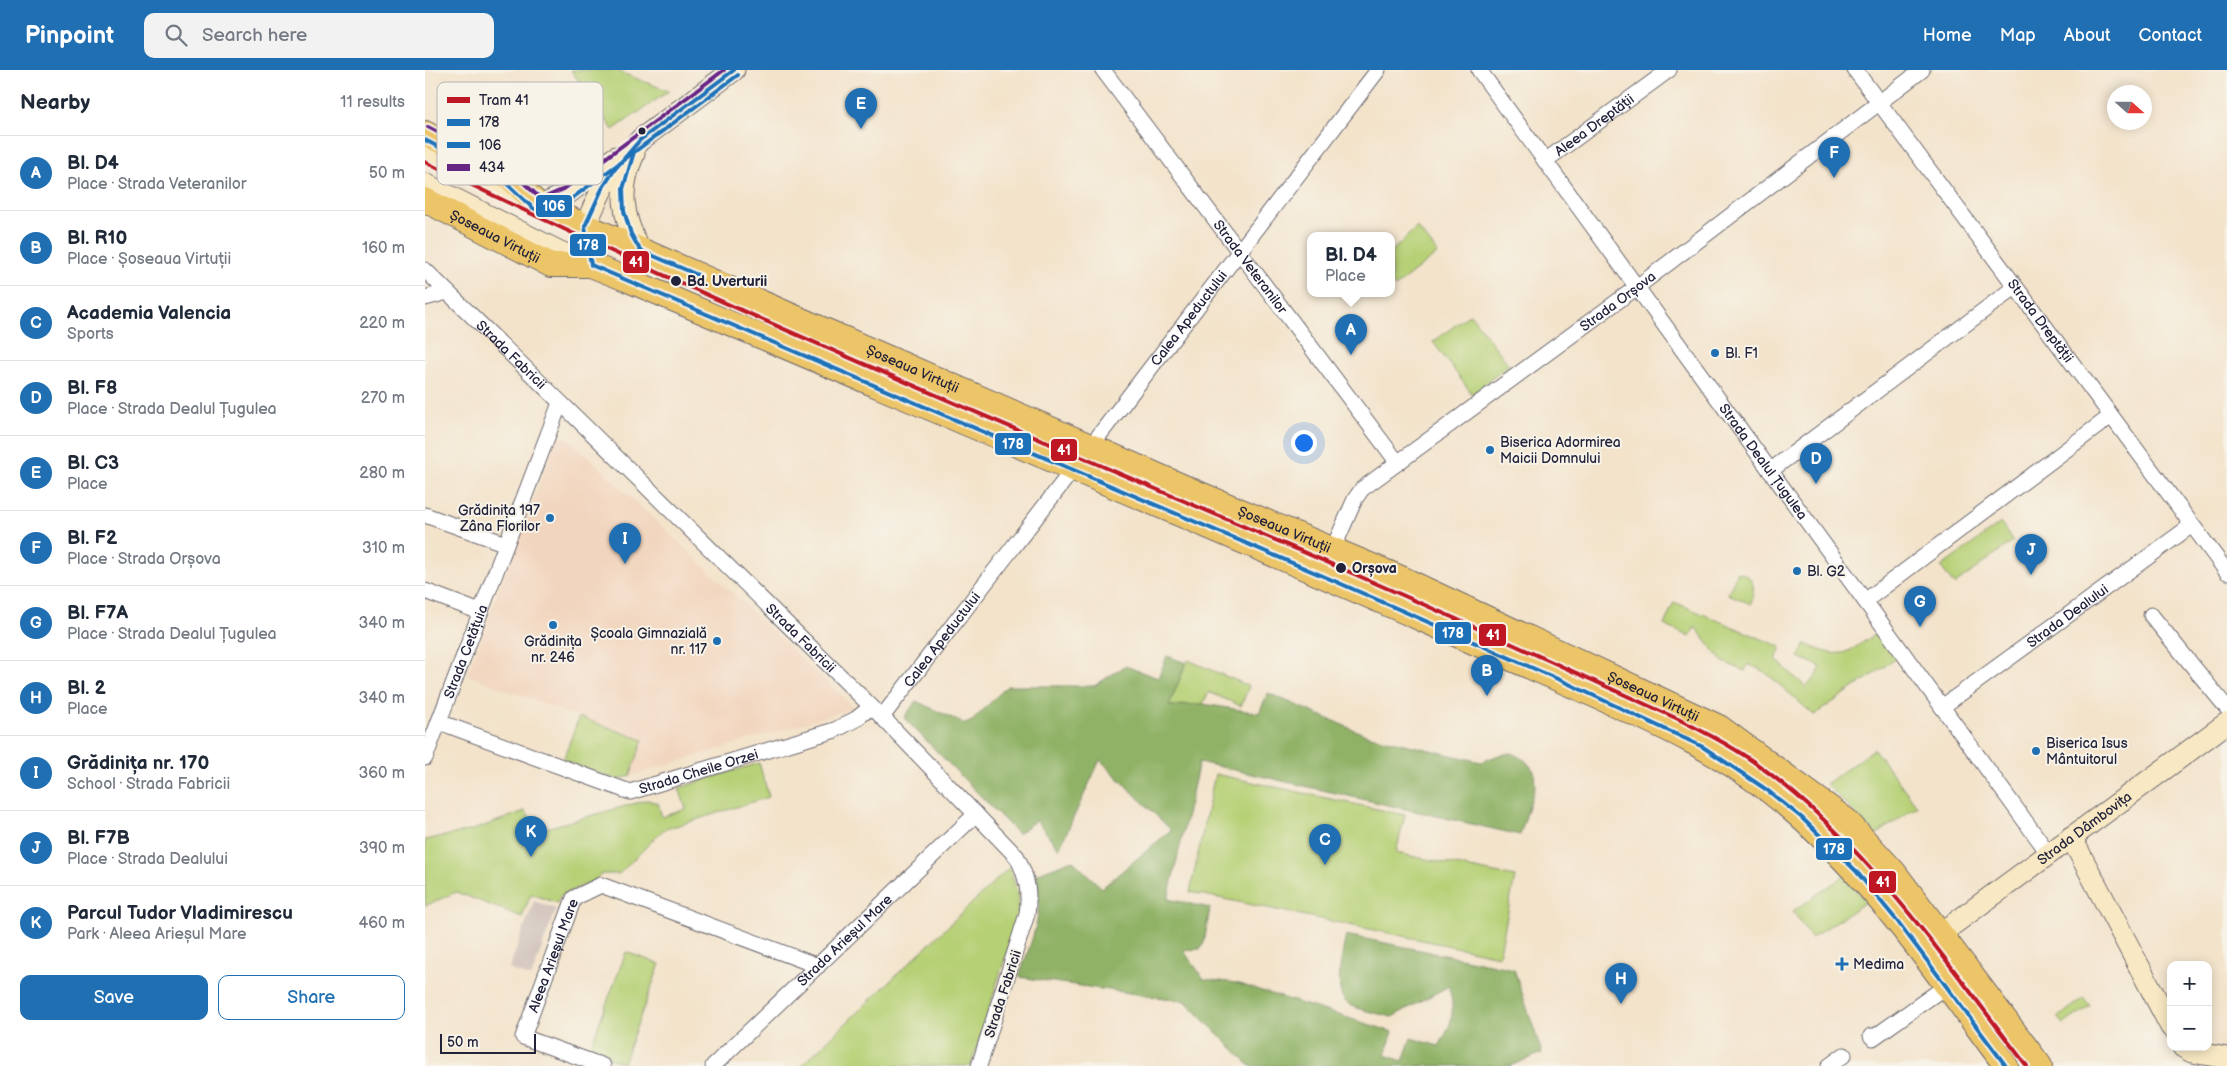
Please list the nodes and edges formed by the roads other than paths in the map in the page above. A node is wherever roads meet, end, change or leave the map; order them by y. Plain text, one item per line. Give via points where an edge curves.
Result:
1 (734, 70) edge
2 (1103, 70) edge
3 (1378, 70) edge
4 (1479, 70) edge
5 (1669, 70) edge
6 (1855, 70) edge
7 (1922, 70) edge
8 (1879, 102) junction
9 (425, 133) edge
10 (437, 139) edge
11 (640, 140) junction
12 (425, 149) edge
13 (437, 155) edge
14 (1545, 161) junction
15 (603, 167) edge
16 (425, 184) edge
17 (493, 185) edge
18 (518, 185) edge
19 (579, 185) edge
20 (425, 200) edge
21 (541, 206) junction
22 (585, 226) junction
23 (640, 250) junction
24 (1239, 251) junction
25 (591, 265) junction
26 (425, 270) edge
27 (1637, 287) junction
28 (2015, 287) junction
29 (447, 292) junction
30 (425, 298) edge
31 (560, 403) junction
32 (2111, 416) junction
33 (1091, 446) junction
34 (1398, 463) junction
35 (1074, 468) junction
36 (1770, 471) junction
37 (425, 514) edge
38 (2192, 525) junction
39 (506, 544) junction
40 (1333, 549) junction
41 (2227, 572) edge
42 (425, 591) edge
43 (1865, 601) junction
44 (481, 612) junction
45 (2151, 615) dead end
46 (1942, 707) junction
47 (2227, 708) edge
48 (877, 712) junction
49 (439, 722) junction
50 (2227, 723) edge
51 (425, 758) edge
52 (977, 814) junction
53 (2071, 837) junction
54 (2049, 854) junction
55 (1940, 934) junction
56 (818, 966) junction
57 (1947, 986) junction
58 (2167, 1018) edge
59 (1871, 1036) dead end
60 (2190, 1051) edge
61 (1844, 1055) dead end
62 (2227, 1058) edge
63 (603, 1066) edge
64 (713, 1066) edge
65 (979, 1066) edge
66 (1829, 1066) edge
67 (2006, 1066) edge
68 (2040, 1066) edge

1 - 11 main road
2 - 24 street, Strada Veteranilor
3 - 24 street, Calea Apeductului
4 - 14 street, Strada Dealul Țugulea
5 - 14 street, Aleea Dreptății
6 - 8 street, Strada Dreptății
7 - 8 street, Strada Orșova
8 - 27 street, Strada Orșova
8 - 28 street, Strada Dreptății
9 - 10 main road, Șoseaua Virtuții
11 - 15 main road
11 - 22 main road via 609,178
11 - 23 main road via 625,178 623,200 626,221
12 - 13 main road
14 - 27 street, Strada Dealul Țugulea
16 - 25 main road
17 - 21 main road
18 - 21 main road, Șoseaua Virtuții
19 - 21 main road
20 - 25 main road, Șoseaua Virtuții via 551,265
21 - 22 main road, Șoseaua Virtuții
22 - 23 main road, Șoseaua Virtuții
22 - 25 main road
23 - 33 main road, Șoseaua Virtuții
24 - 33 street, Calea Apeductului
24 - 34 street, Strada Veteranilor
25 - 35 main road, Șoseaua Virtuții
26 - 29 street, Strada Fabricii
27 - 34 street, Strada Orșova
27 - 36 street, Strada Dealul Țugulea
28 - 32 street, Strada Dreptății
28 - 36 street
29 - 30 street
29 - 31 street, Strada Fabricii
31 - 39 street, Strada Cetățuia
31 - 48 street, Strada Fabricii
32 - 38 street, Strada Dreptății
32 - 43 street
33 - 40 main road, Șoseaua Virtuții
34 - 40 street, Strada Orșova via 1358,494
35 - 48 street, Calea Apeductului
35 - 57 main road, Șoseaua Virtuții via 1578,688 1703,747 1767,790 1829,844 1874,892
36 - 43 street, Strada Dealul Țugulea
37 - 39 street
38 - 41 street, Strada Dreptății
38 - 46 street, Strada Dealului
39 - 44 street, Strada Cetățuia
40 - 55 main road, Șoseaua Virtuții via 1719,727 1845,820 1894,872
42 - 44 street
43 - 46 street, Strada Dealul Țugulea
44 - 49 street, Strada Cetățuia
45 - 47 street
46 - 54 street, Strada Dealul Țugulea
48 - 49 street, Strada Cheile Orzei via 835,730 630,792
48 - 52 street, Strada Fabricii
49 - 51 street, Strada Cetățuia
50 - 53 main road, Strada Dâmbovița
52 - 56 street, Strada Arieșul Mare
52 - 65 street, Strada Fabricii via 1017,857 1029,891 1025,924
53 - 54 main road, Strada Dâmbovița
53 - 58 main road
54 - 55 main road, Strada Dâmbovița
55 - 68 main road, Șoseaua Virtuții
56 - 63 street, Aleea Arieșul Mare via 601,885 574,898 523,1036
56 - 64 street, Strada Arieșul Mare
57 - 59 street via 1873,1038
57 - 67 main road, Șoseaua Virtuții
60 - 62 main road
61 - 66 street

